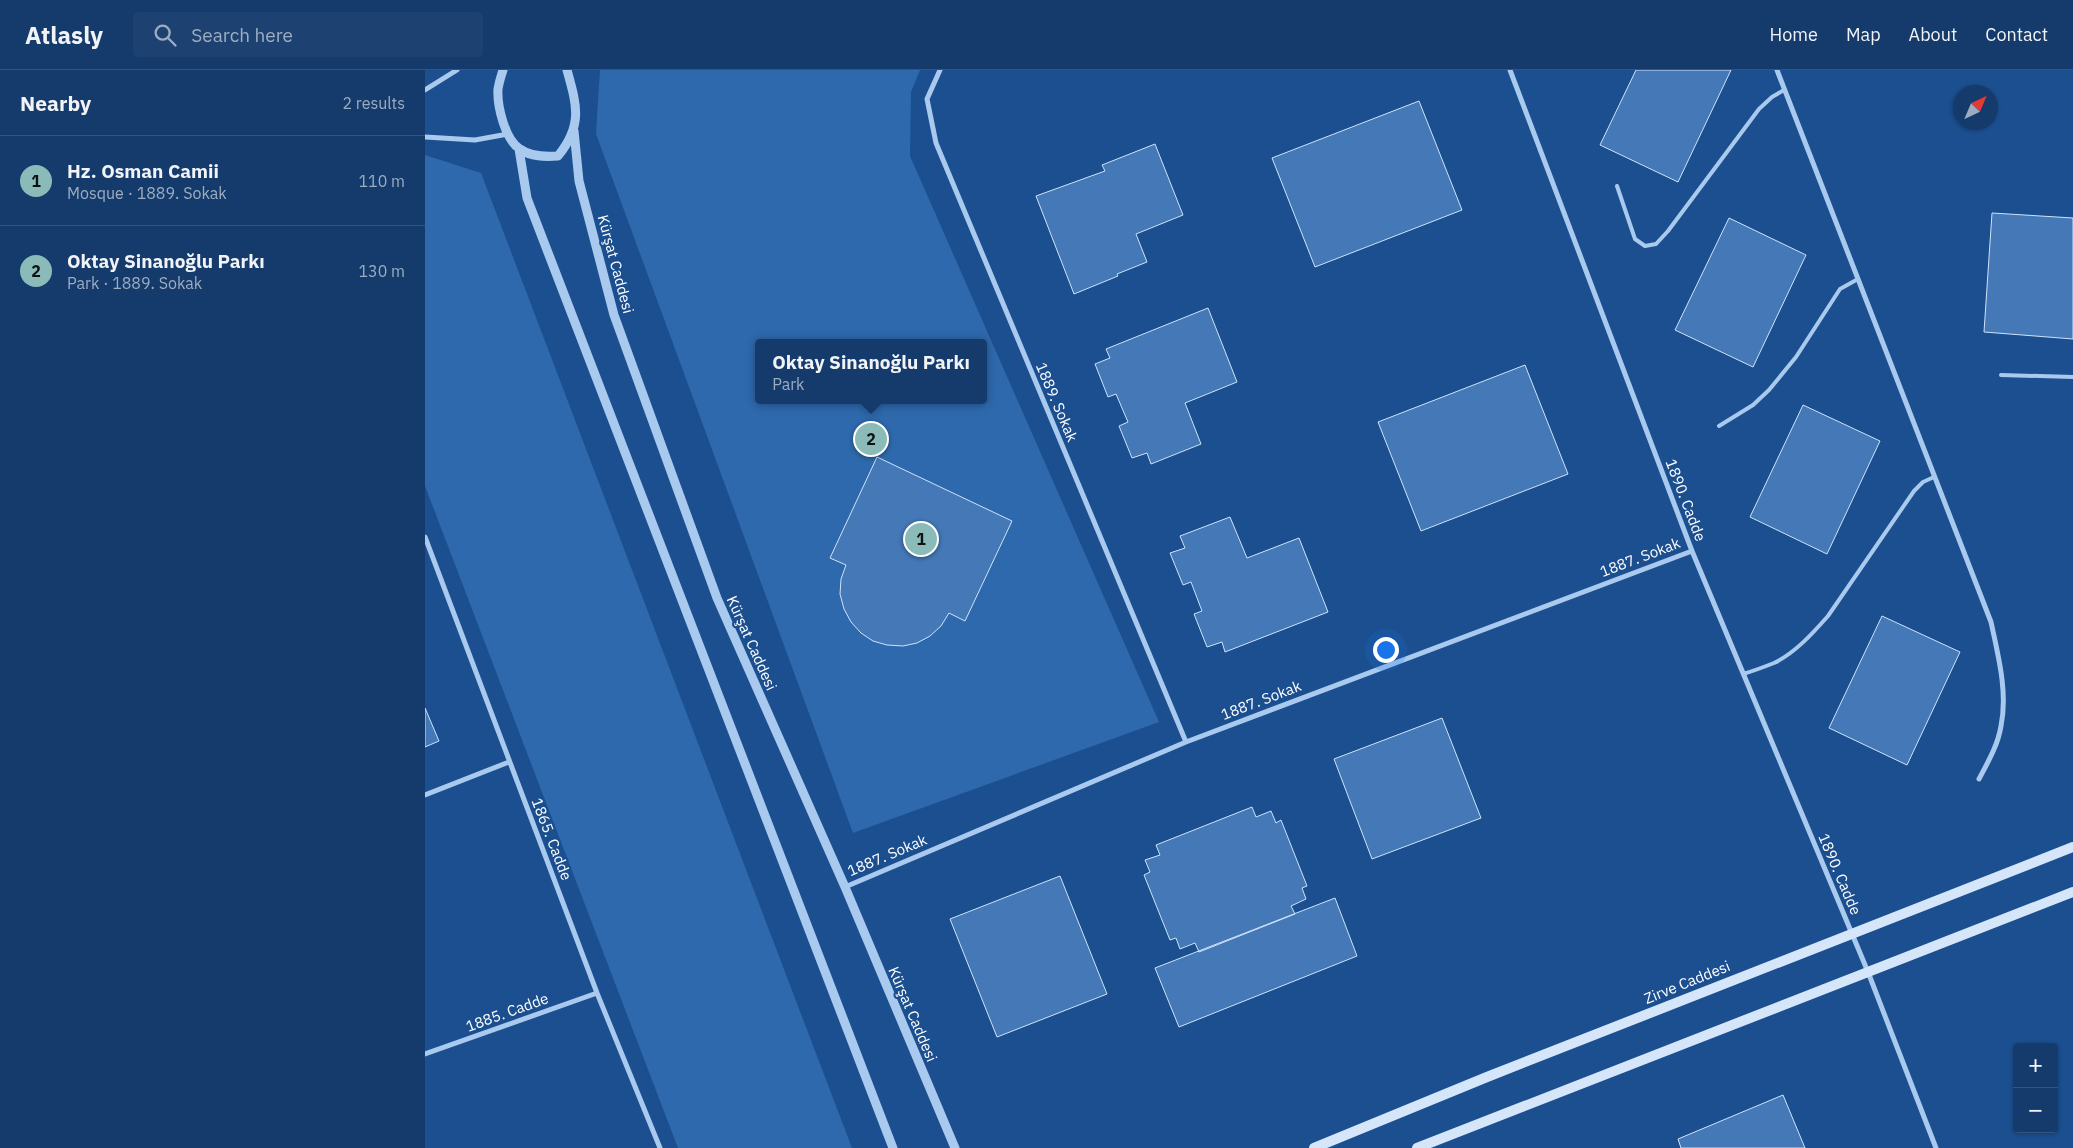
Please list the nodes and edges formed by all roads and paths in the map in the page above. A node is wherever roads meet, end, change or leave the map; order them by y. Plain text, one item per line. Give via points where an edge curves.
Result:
1 (457, 70) edge
2 (503, 70) edge
3 (567, 70) edge
4 (940, 70) edge
5 (1510, 70) edge
6 (1777, 70) edge
7 (425, 90) edge
8 (1784, 90) junction
9 (574, 131) junction
10 (508, 134) junction
11 (425, 137) edge
12 (519, 149) junction
13 (1617, 186) dead end
14 (1858, 279) junction
15 (2001, 375) dead end
16 (2073, 378) edge
17 (1719, 426) dead end
18 (1934, 477) junction
19 (425, 537) edge
20 (1692, 551) junction
21 (1743, 674) junction
22 (1186, 742) junction
23 (509, 762) junction
24 (1979, 779) dead end
25 (425, 794) edge
26 (2073, 847) edge
27 (845, 887) junction
28 (2073, 892) edge
29 (1851, 933) junction
30 (1868, 972) junction
31 (597, 993) junction
32 (425, 1054) edge
33 (660, 1148) edge
34 (893, 1148) edge
35 (955, 1148) edge
36 (1314, 1148) edge
37 (1417, 1148) edge
38 (1936, 1148) edge

1 - 7 street
2 - 10 street via 498,88 499,111
3 - 9 street, Kürşat Caddesi via 575,102
4 - 22 street, 1889. Sokak via 927,99 936,143
5 - 20 street, 1890. Cadde
6 - 8 street
8 - 13 lane via 1759,109 1656,244 1645,246 1635,239
8 - 14 street
9 - 12 street via 558,156 542,157
9 - 27 street, Kürşat Caddesi via 579,180 614,314 717,598
10 - 11 street via 475,140
10 - 12 street
12 - 34 street via 527,198
14 - 17 lane via 1836,294 1796,357 1769,390 1753,405
14 - 18 street
15 - 16 lane
18 - 21 lane via 1914,490 1815,631 1775,662
18 - 24 street via 1991,622 1999,657 2003,704 2001,726
19 - 23 street, 1865. Cadde
20 - 21 street, 1890. Cadde
20 - 22 street, 1887. Sokak
21 - 29 street, 1890. Cadde
22 - 27 street, 1887. Sokak
23 - 25 street
23 - 31 street, 1865. Cadde
26 - 29 main road, Zirve Caddesi
27 - 35 street, Kürşat Caddesi
28 - 30 main road
29 - 30 street, 1890. Cadde
29 - 36 main road, Zirve Caddesi
30 - 37 main road
30 - 38 street, 1890. Cadde
31 - 32 street, 1885. Cadde
31 - 33 street, 1865. Cadde

